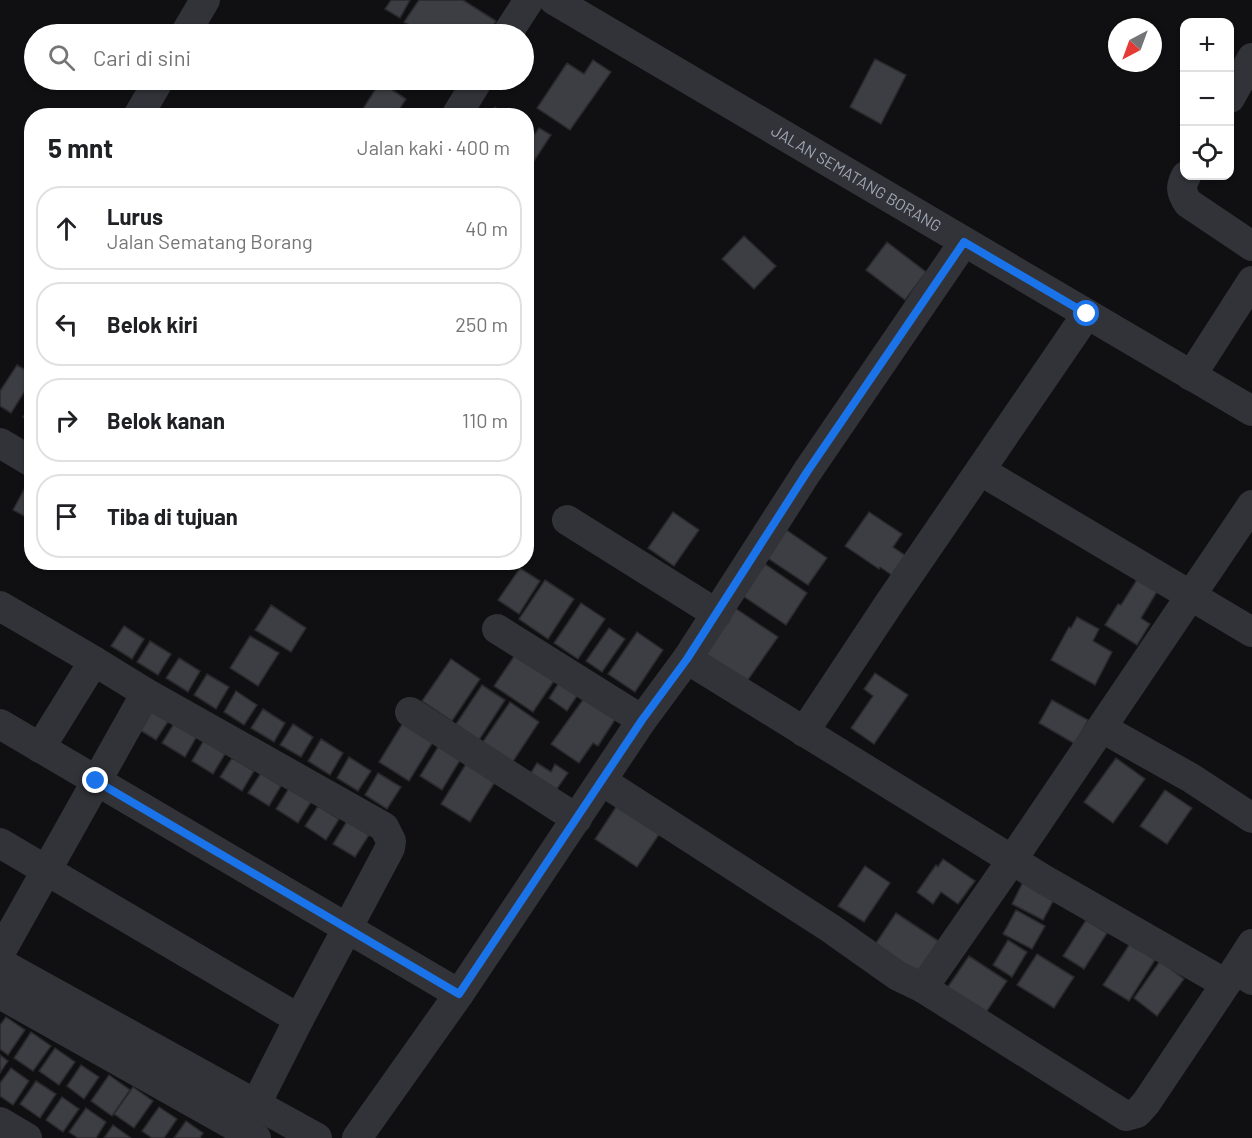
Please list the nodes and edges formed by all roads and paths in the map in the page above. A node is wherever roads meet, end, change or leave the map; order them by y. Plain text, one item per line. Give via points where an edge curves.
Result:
1 (205, 0) edge
2 (529, 0) edge
3 (554, 0) edge
4 (191, 24) edge
5 (513, 24) edge
6 (1252, 58) edge
7 (153, 90) edge
8 (472, 90) edge
9 (1234, 91) edge
10 (143, 108) edge
11 (461, 108) edge
12 (1184, 180) edge
13 (964, 242) junction
14 (1252, 246) edge
15 (1252, 280) edge
16 (1087, 314) junction
17 (1191, 376) junction
18 (1252, 411) edge
19 (0, 443) edge
20 (24, 457) edge
21 (981, 471) junction
22 (1252, 505) edge
23 (567, 520) dead end
24 (1191, 596) junction
25 (0, 606) edge
26 (717, 614) junction
27 (497, 629) dead end
28 (1252, 632) edge
29 (687, 659) junction
30 (94, 661) junction
31 (146, 693) junction
32 (410, 712) dead end
33 (642, 720) junction
34 (0, 724) edge
35 (1102, 728) junction
36 (804, 732) junction
37 (40, 748) junction
38 (602, 780) junction
39 (96, 781) junction
40 (1252, 818) edge
41 (577, 819) junction
42 (0, 843) edge
43 (1012, 860) junction
44 (46, 869) junction
45 (347, 928) junction
46 (1252, 944) edge
47 (0, 952) edge
48 (0, 963) edge
49 (1238, 977) edge
50 (923, 988) junction
51 (0, 994) edge
52 (459, 994) junction
53 (299, 1019) junction
54 (256, 1104) junction
55 (0, 1122) edge
56 (27, 1138) edge
57 (256, 1138) edge
58 (316, 1138) edge
59 (357, 1138) edge

1 - 4 street
2 - 5 street
3 - 13 street, JALAN SEMATANG BORANG
6 - 9 street
7 - 10 street
8 - 11 street
12 - 14 street via 1182,193 1188,203
13 - 16 street, JALAN SEMATANG BORANG
13 - 26 street via 807,472
15 - 17 street
16 - 17 street, JALAN SEMATANG BORANG
16 - 21 street
17 - 18 street, JALAN SEMATANG BORANG
19 - 20 street
21 - 24 street
21 - 36 street
22 - 24 street
23 - 26 street
24 - 28 street
24 - 35 street
25 - 30 street
26 - 29 street
27 - 33 street
29 - 33 street
29 - 36 street
30 - 31 street
30 - 37 street
31 - 39 street
31 - 45 street via 384,827 390,848
32 - 41 street
33 - 38 street
34 - 37 street
35 - 40 street
35 - 43 street
36 - 43 street
37 - 39 street
38 - 41 street
38 - 50 street via 898,976
39 - 44 street
39 - 45 street
41 - 52 street
42 - 44 street
43 - 49 street via 1198,968
43 - 50 street
44 - 47 street
44 - 53 street
45 - 52 street
45 - 53 street
46 - 49 street
48 - 54 street
49 - 50 street via 1146,1103 1137,1113 1126,1116
51 - 57 street
52 - 59 street
53 - 54 street
54 - 58 street
55 - 56 street

